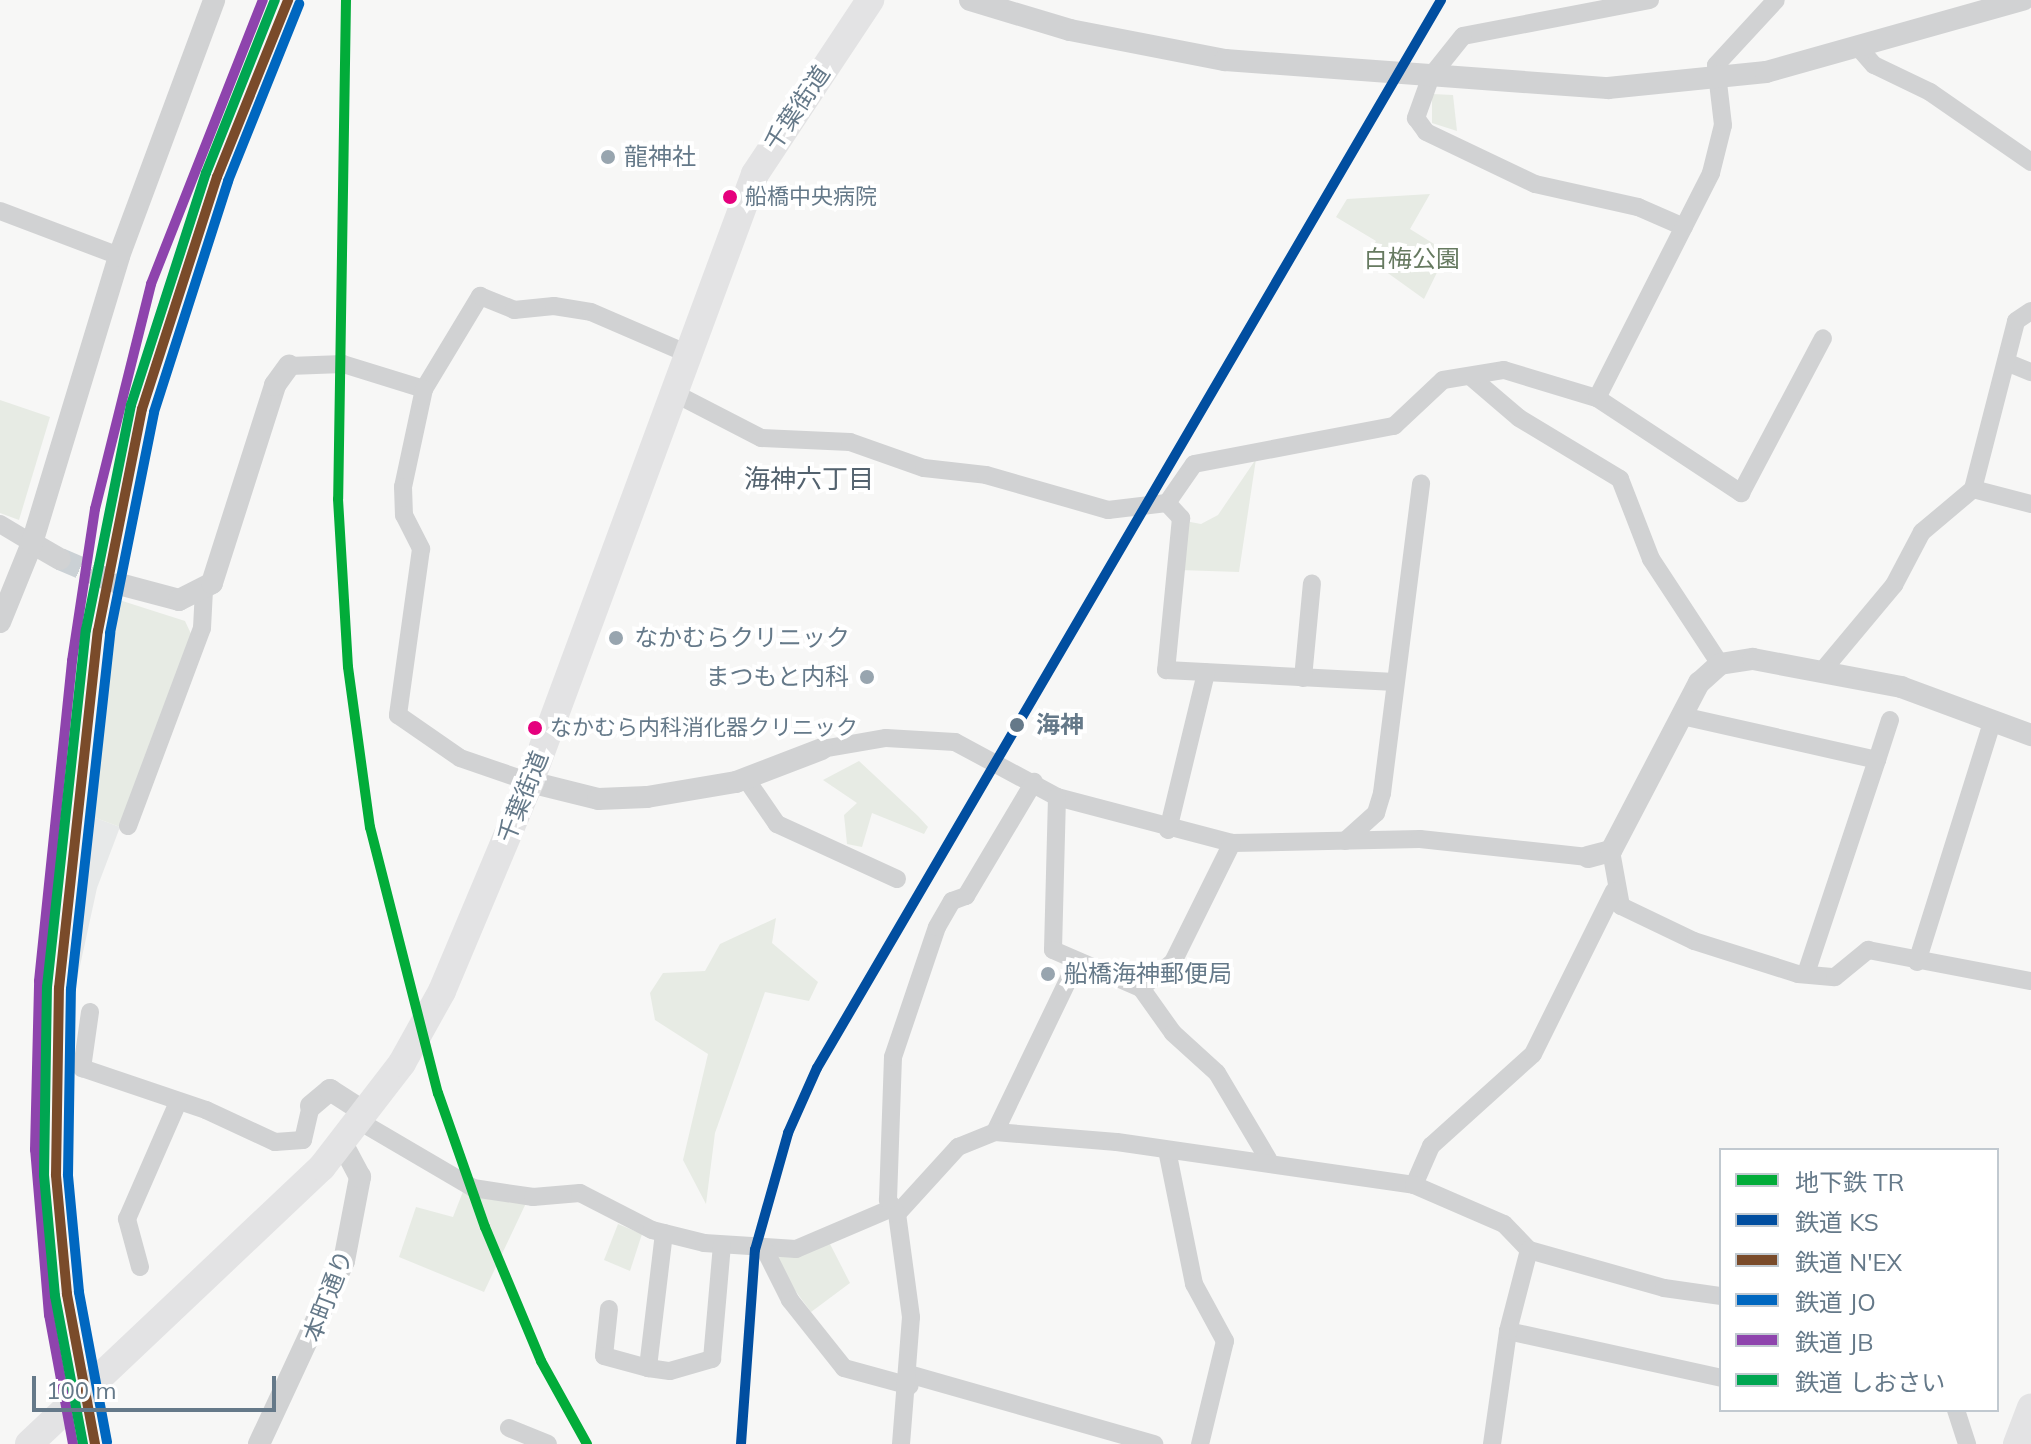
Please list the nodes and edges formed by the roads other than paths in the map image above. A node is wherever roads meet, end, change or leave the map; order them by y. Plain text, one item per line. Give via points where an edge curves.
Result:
1 (214, 0) edge
2 (870, 0) edge
3 (970, 0) edge
4 (1650, 0) edge
5 (1776, 0) edge
6 (2023, 0) edge
7 (1586, 5) edge
8 (1965, 7) edge
9 (1859, 48) junction
10 (1431, 76) junction
11 (1718, 80) junction
12 (2031, 162) edge
13 (0, 211) edge
14 (1684, 227) junction
15 (119, 256) junction
16 (2031, 311) edge
17 (1823, 338) dead end
18 (688, 354) junction
19 (2006, 362) junction
20 (289, 366) joint
21 (2031, 372) edge
22 (1471, 377) junction
23 (424, 389) junction
24 (674, 393) junction
25 (1597, 398) junction
26 (1421, 483) dead end
27 (1973, 489) junction
28 (1167, 503) junction
29 (2031, 504) edge
30 (0, 524) edge
31 (32, 543) junction
32 (60, 559) tunnel mouth
33 (1312, 583) dead end
34 (119, 584) tunnel mouth
35 (204, 591) junction
36 (0, 622) edge
37 (1720, 664) junction
38 (1823, 670) junction
39 (1206, 673) junction
40 (1303, 678) junction
41 (1395, 682) junction
42 (1682, 716) junction
43 (1890, 720) dead end
44 (1991, 726) junction
45 (2031, 735) edge
46 (822, 749) joint
47 (1877, 760) junction
48 (746, 779) junction
49 (530, 782) junction
50 (1034, 782) junction
51 (1057, 797) junction
52 (128, 826) dead end
53 (1168, 830) junction
54 (1345, 841) junction
55 (1232, 843) junction
56 (1611, 851) junction
57 (1588, 857) joint
58 (897, 879) dead end
59 (1614, 891) junction
60 (1917, 962) junction
61 (1076, 964) junction
62 (1806, 974) junction
63 (2031, 981) edge
64 (1141, 988) junction
65 (90, 1012) dead end
66 (178, 1102) junction
67 (311, 1106) joint
68 (362, 1117) junction
69 (995, 1132) junction
70 (342, 1143) junction
71 (1167, 1150) junction
72 (1268, 1159) junction
73 (1414, 1185) junction
74 (893, 1211) junction
75 (664, 1233) junction
76 (722, 1245) junction
77 (1529, 1250) junction
78 (766, 1252) junction
79 (140, 1267) dead end
80 (1719, 1296) edge
81 (609, 1309) dead end
82 (1508, 1331) junction
83 (648, 1368) junction
84 (1719, 1378) edge
85 (911, 1380) junction
86 (2031, 1408) edge
87 (1957, 1412) edge
88 (509, 1428) dead end
89 (33, 1441) edge
90 (262, 1441) edge
91 (548, 1444) edge
92 (901, 1444) edge
93 (1154, 1444) edge
94 (1200, 1444) edge
95 (1492, 1444) edge
96 (1967, 1444) edge
97 (2017, 1444) edge

1 - 15 street
2 - 18 main road, 千葉街道 via 755,174
3 - 10 street via 1182,53
4 - 7 street
5 - 11 street via 1722,55
6 - 8 street
7 - 10 street via 1463,36
8 - 9 street
9 - 11 street
9 - 12 street via 1874,65 1930,92
10 - 11 street via 1608,88
10 - 14 street via 1416,118 1426,132 1535,184 1638,207
11 - 14 street via 1719,147
13 - 15 street
14 - 25 street
15 - 31 street
16 - 19 street via 2016,321
17 - 25 street via 1741,493
18 - 23 street via 591,312 554,306 514,310 480,296
18 - 24 main road, 千葉街道
19 - 21 street
19 - 27 street
20 - 23 street via 343,364
20 - 35 street via 275,385 220,564
22 - 25 street via 1504,370
22 - 28 street via 1443,380 1394,426 1194,464
22 - 37 street via 1519,418 1620,479 1651,559
23 - 49 street via 403,487 404,515 421,549 398,715 460,758
24 - 28 street via 761,438 850,442 924,468 986,475 1108,510
24 - 49 main road, 千葉街道
26 - 41 street
27 - 29 street
27 - 38 street via 1922,532 1894,585
28 - 39 street via 1181,518 1164,667
30 - 31 street
31 - 32 street
31 - 36 street
33 - 40 street
34 - 35 street via 179,600
35 - 52 street via 202,628
37 - 38 street via 1753,659
37 - 42 street via 1703,677
38 - 44 street via 1901,687
39 - 40 street
39 - 53 street
40 - 41 street
41 - 54 street via 1376,813
42 - 47 street
42 - 56 street
43 - 47 street
44 - 45 street
44 - 60 street
46 - 48 street
46 - 50 street via 886,738 955,742
47 - 62 street
48 - 49 street via 598,799
48 - 58 street via 777,824
49 - 68 main road, 千葉街道 via 442,991
50 - 51 street
50 - 74 street via 966,896 952,901 937,927 903,1017 890,1095
51 - 53 street
51 - 61 street via 1048,938
53 - 55 street
54 - 55 street
54 - 57 street via 1461,841
55 - 64 street via 1173,962
56 - 57 street
56 - 59 street
59 - 62 street via 1621,906 1648,922
59 - 73 street via 1533,1054 1431,1146
60 - 62 street via 1868,950 1835,977
60 - 63 street via 2000,970
61 - 64 street
61 - 69 street
64 - 72 street via 1173,1033 1217,1073
65 - 66 street via 82,1068
66 - 67 street via 255,1138 292,1144 303,1140
66 - 79 street via 127,1219
67 - 68 street via 330,1090
68 - 70 main road, 千葉街道
68 - 75 street via 473,1188 533,1197 580,1193
69 - 71 street
69 - 74 street via 958,1147
70 - 89 main road, 千葉街道
70 - 90 street, 本町通り via 359,1170 357,1213 332,1295
71 - 72 street
71 - 94 street via 1194,1284 1225,1341
72 - 73 street via 1280,1169
73 - 77 street via 1504,1224
74 - 78 street via 831,1240
74 - 85 street
75 - 76 street
75 - 83 street
76 - 78 street
76 - 83 street via 712,1359 670,1371
77 - 80 street via 1664,1288
77 - 82 street
78 - 85 street via 790,1300 844,1368
81 - 83 street via 604,1356
82 - 84 street
82 - 95 street
85 - 92 street
85 - 93 street
86 - 97 main road
87 - 96 street
88 - 91 street

